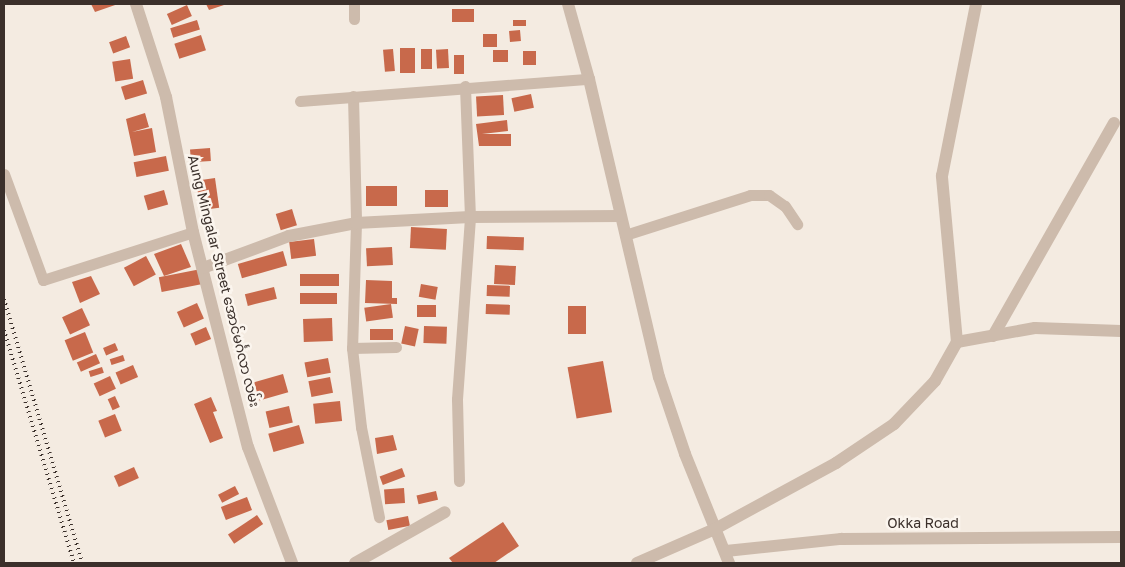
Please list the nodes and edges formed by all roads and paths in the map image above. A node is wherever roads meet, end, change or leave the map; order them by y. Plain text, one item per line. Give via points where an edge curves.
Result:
1 (136, 4) edge
2 (354, 4) edge
3 (568, 4) edge
4 (976, 4) edge
5 (354, 19) dead end
6 (589, 79) junction
7 (465, 86) junction
8 (352, 96) junction
9 (300, 101) dead end
10 (1114, 123) dead end
11 (4, 174) edge
12 (620, 216) junction
13 (470, 217) junction
14 (356, 223) junction
15 (797, 224) dead end
16 (193, 232) junction
17 (625, 235) junction
18 (203, 268) junction
19 (1121, 331) edge
20 (993, 336) junction
21 (957, 342) junction
22 (396, 347) dead end
23 (352, 348) junction
24 (459, 481) dead end
25 (445, 512) dead end
26 (379, 517) dead end
27 (715, 529) junction
28 (1121, 537) edge
29 (728, 557) edge
30 (292, 563) edge
31 (356, 563) edge
32 (637, 563) edge

1 - 16 street, Aung Mingalar Street အောင်မင်္ဂလာ လမ်း via 166,97
2 - 5 lane
3 - 6 street
4 - 21 street via 942,176
6 - 7 lane
6 - 12 street
7 - 8 lane
7 - 13 lane
8 - 9 lane
8 - 14 lane
10 - 20 street
11 - 16 lane via 43,280
12 - 13 street
12 - 17 street
13 - 14 street
13 - 24 lane via 457,400
14 - 18 street via 289,236
14 - 23 lane
15 - 17 lane via 785,206 769,195 750,195
16 - 18 street, Aung Mingalar Street အောင်မင်္ဂလာ လမ်း
17 - 27 street via 659,377
18 - 30 street, Aung Mingalar Street အောင်မင်္ဂလာ လမ်း via 248,447
19 - 20 street via 1035,328
20 - 21 street
21 - 27 street via 935,380 894,424 836,463
22 - 23 lane
23 - 26 lane via 361,427
25 - 31 street
27 - 29 street
27 - 32 street
28 - 29 street, Okka Road via 841,539

